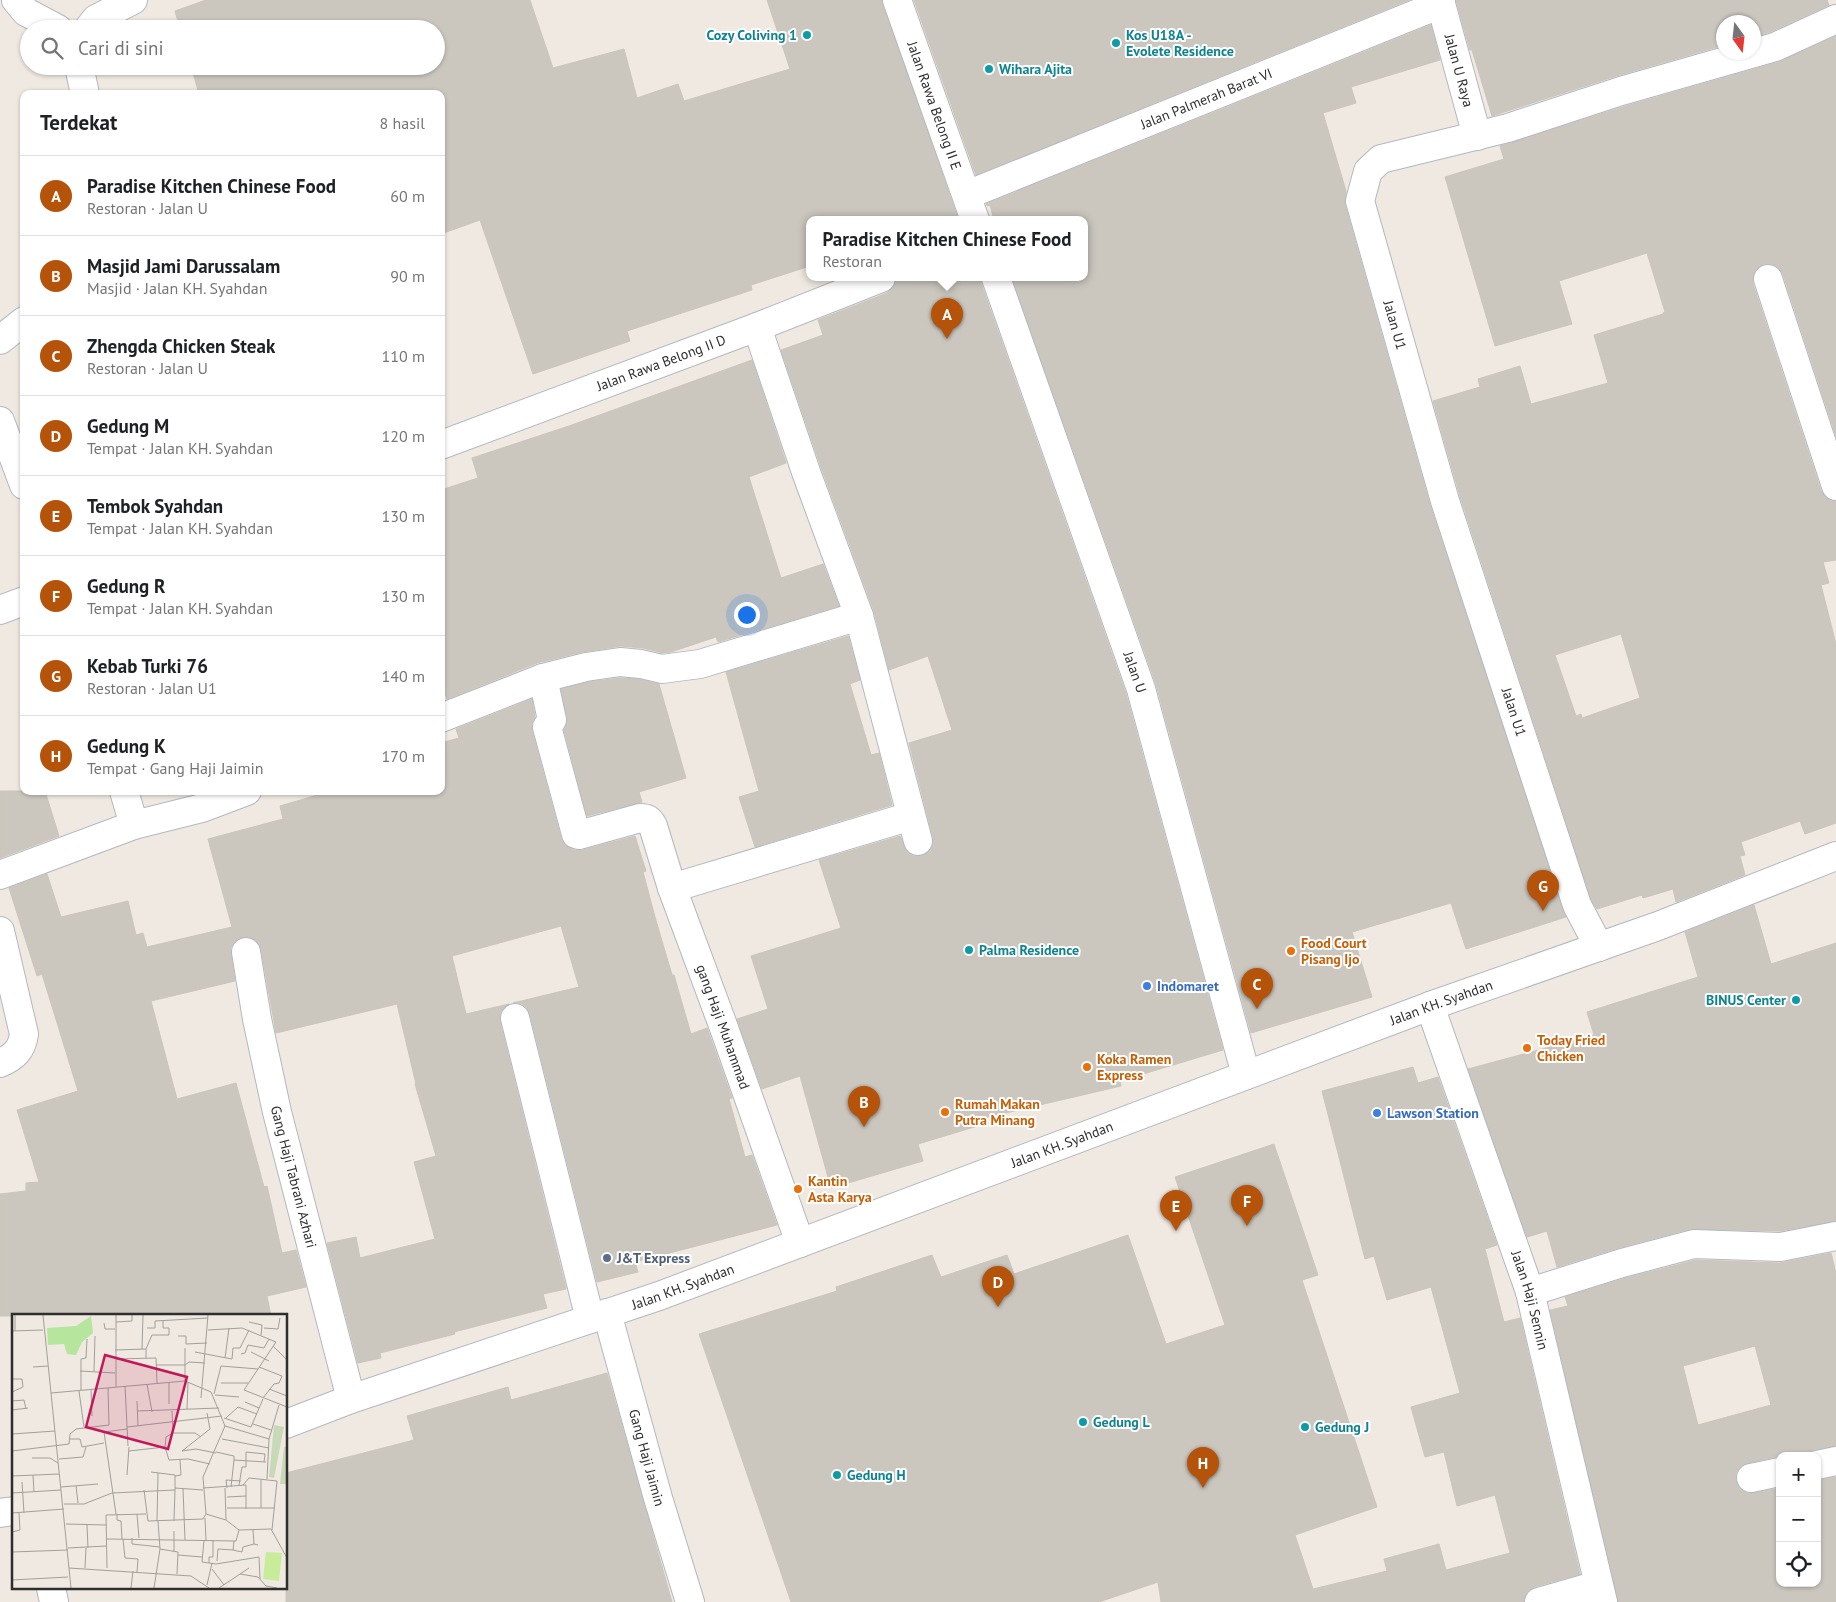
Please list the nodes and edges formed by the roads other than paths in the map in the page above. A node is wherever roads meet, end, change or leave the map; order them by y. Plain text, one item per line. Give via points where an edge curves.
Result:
1 (16, 0) edge
2 (134, 0) edge
3 (1441, 2) edge
4 (900, 8) edge
5 (1836, 19) edge
6 (41, 20) edge
7 (95, 20) edge
8 (81, 75) edge
9 (84, 90) edge
10 (1477, 136) junction
11 (971, 208) edge
12 (1768, 279) dead end
13 (873, 281) edge
14 (997, 281) edge
15 (20, 324) edge
16 (758, 327) junction
17 (0, 340) edge
18 (0, 421) edge
19 (445, 444) edge
20 (20, 474) edge
21 (1836, 486) edge
22 (20, 602) edge
23 (0, 610) edge
24 (859, 616) junction
25 (543, 678) junction
26 (445, 716) edge
27 (125, 795) edge
28 (236, 795) edge
29 (911, 816) junction
30 (134, 825) junction
31 (918, 842) dead end
32 (1836, 856) edge
33 (0, 874) edge
34 (672, 888) junction
35 (0, 931) edge
36 (1599, 947) junction
37 (246, 952) dead end
38 (1430, 1006) junction
39 (515, 1018) dead end
40 (0, 1063) edge
41 (1246, 1075) junction
42 (1836, 1236) edge
43 (800, 1243) junction
44 (1530, 1292) junction
45 (599, 1316) junction
46 (351, 1399) junction
47 (288, 1423) edge
48 (1836, 1461) edge
49 (1821, 1464) edge
50 (1776, 1473) edge
51 (1751, 1478) dead end
52 (1601, 1593) edge
53 (690, 1602) edge
54 (1539, 1602) edge

1 - 6 street via 26,12
2 - 7 street
3 - 10 street, Jalan U Raya
3 - 11 street, Jalan Palmerah Barat VI
4 - 11 street, Jalan Rawa Belong II E
5 - 10 street, Jalan U1 via 1775,47 1621,90
8 - 9 street
10 - 36 street, Jalan U1 via 1382,159 1368,171 1360,201 1445,501 1577,905
12 - 21 street
13 - 16 street, Jalan Rawa Belong II D
14 - 41 street, Jalan U via 1141,689
15 - 17 street
16 - 19 street, Jalan Rawa Belong II D
16 - 24 street via 806,472
18 - 20 street
22 - 23 street
24 - 25 street via 700,664 662,669 620,662
24 - 29 street
25 - 26 street
25 - 34 street, gang Haji Muhammad via 552,720 547,727 576,834 640,818 650,820
27 - 30 street
28 - 30 street via 202,808
29 - 31 street
29 - 34 street
30 - 33 street
32 - 36 street, Jalan KH. Syahdan
34 - 43 street, gang Haji Muhammad
35 - 40 street via 24,1034 17,1052
36 - 38 street, Jalan KH. Syahdan
37 - 46 street, Gang Haji Tabrani Azhari via 277,1112
38 - 41 street, Jalan KH. Syahdan
38 - 44 street, Jalan Haji Sennin
39 - 45 street, Gang Haji Jaimin
41 - 43 street, Jalan KH. Syahdan
42 - 44 street via 1780,1247 1694,1244
43 - 45 street, Jalan KH. Syahdan
44 - 52 street, Jalan Haji Sennin
45 - 46 street, Jalan KH. Syahdan
45 - 53 street, Gang Haji Jaimin
46 - 47 street, Jalan KH. Syahdan
48 - 49 street
50 - 51 street
52 - 54 street

